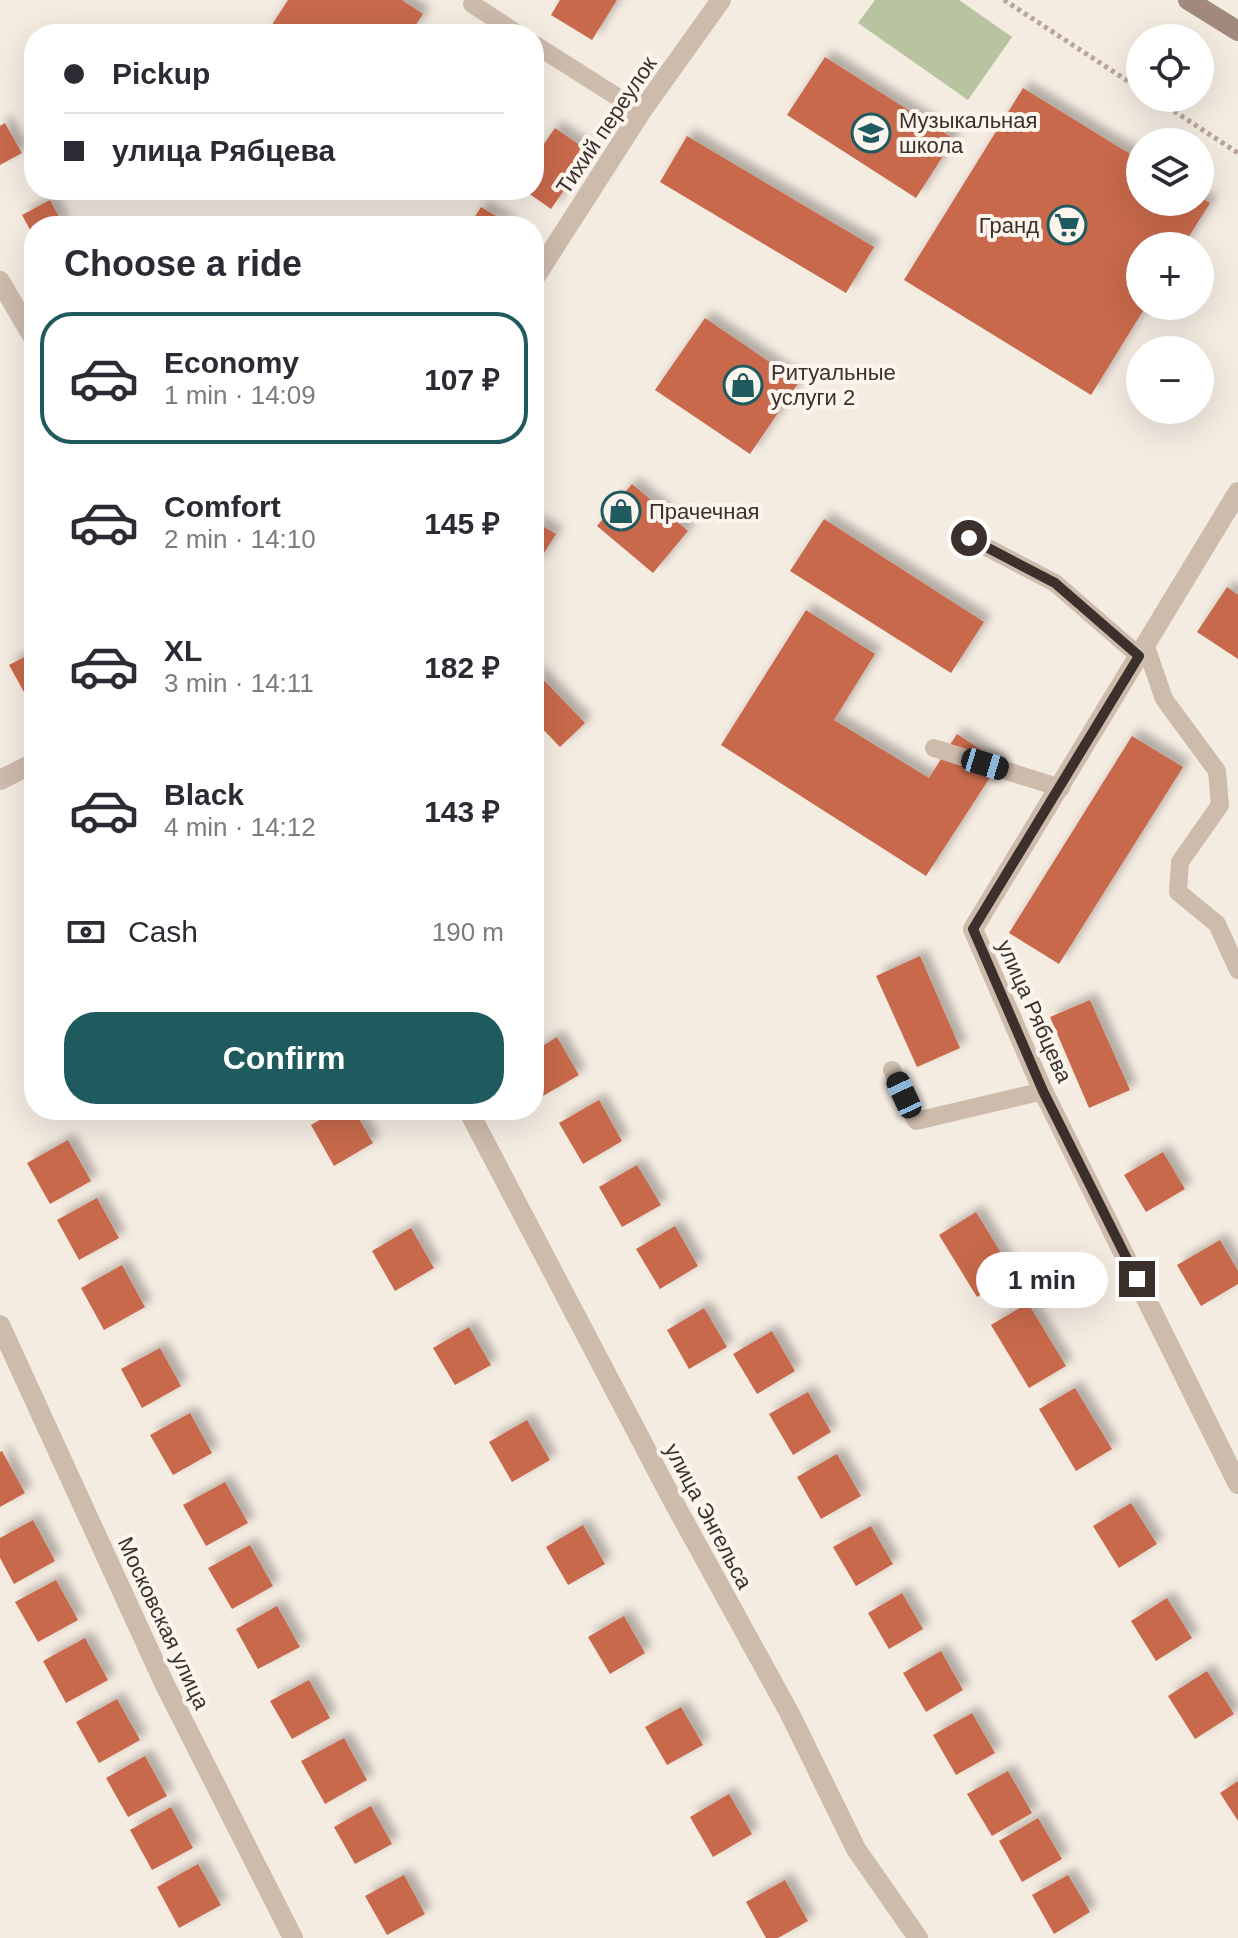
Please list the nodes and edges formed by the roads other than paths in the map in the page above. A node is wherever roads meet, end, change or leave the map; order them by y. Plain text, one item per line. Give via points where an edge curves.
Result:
1 (721, 0) edge
2 (1197, 2) edge
3 (472, 4) dead end
4 (503, 24) edge
5 (1238, 31) edge
6 (544, 50) edge
7 (641, 112) junction
8 (544, 263) edge
9 (0, 281) edge
10 (24, 322) edge
11 (1238, 492) edge
12 (969, 538) dead end
13 (1142, 650) junction
14 (934, 748) dead end
15 (24, 768) edge
16 (0, 780) edge
17 (1061, 788) junction
18 (1238, 970) edge
19 (892, 1070) dead end
20 (1043, 1091) junction
21 (473, 1120) edge
22 (0, 1325) edge
23 (1238, 1484) edge
24 (293, 1938) edge
25 (918, 1938) edge

1 - 7 street, Тихий переулок
2 - 5 main road
3 - 4 lane
6 - 7 lane
7 - 8 street, Тихий переулок
9 - 10 street
11 - 13 street, улица Рябцева
12 - 13 lane via 1055,583
13 - 17 street, улица Рябцева
13 - 18 lane via 1164,699 1217,771 1220,805 1180,862 1178,892 1217,924
14 - 17 lane
15 - 16 street
17 - 20 street, улица Рябцева via 973,929
19 - 20 lane via 916,1121
20 - 23 street, улица Рябцева
21 - 25 street, улица Энгельса via 790,1714 856,1849
22 - 24 street, Московская улица via 165,1685

